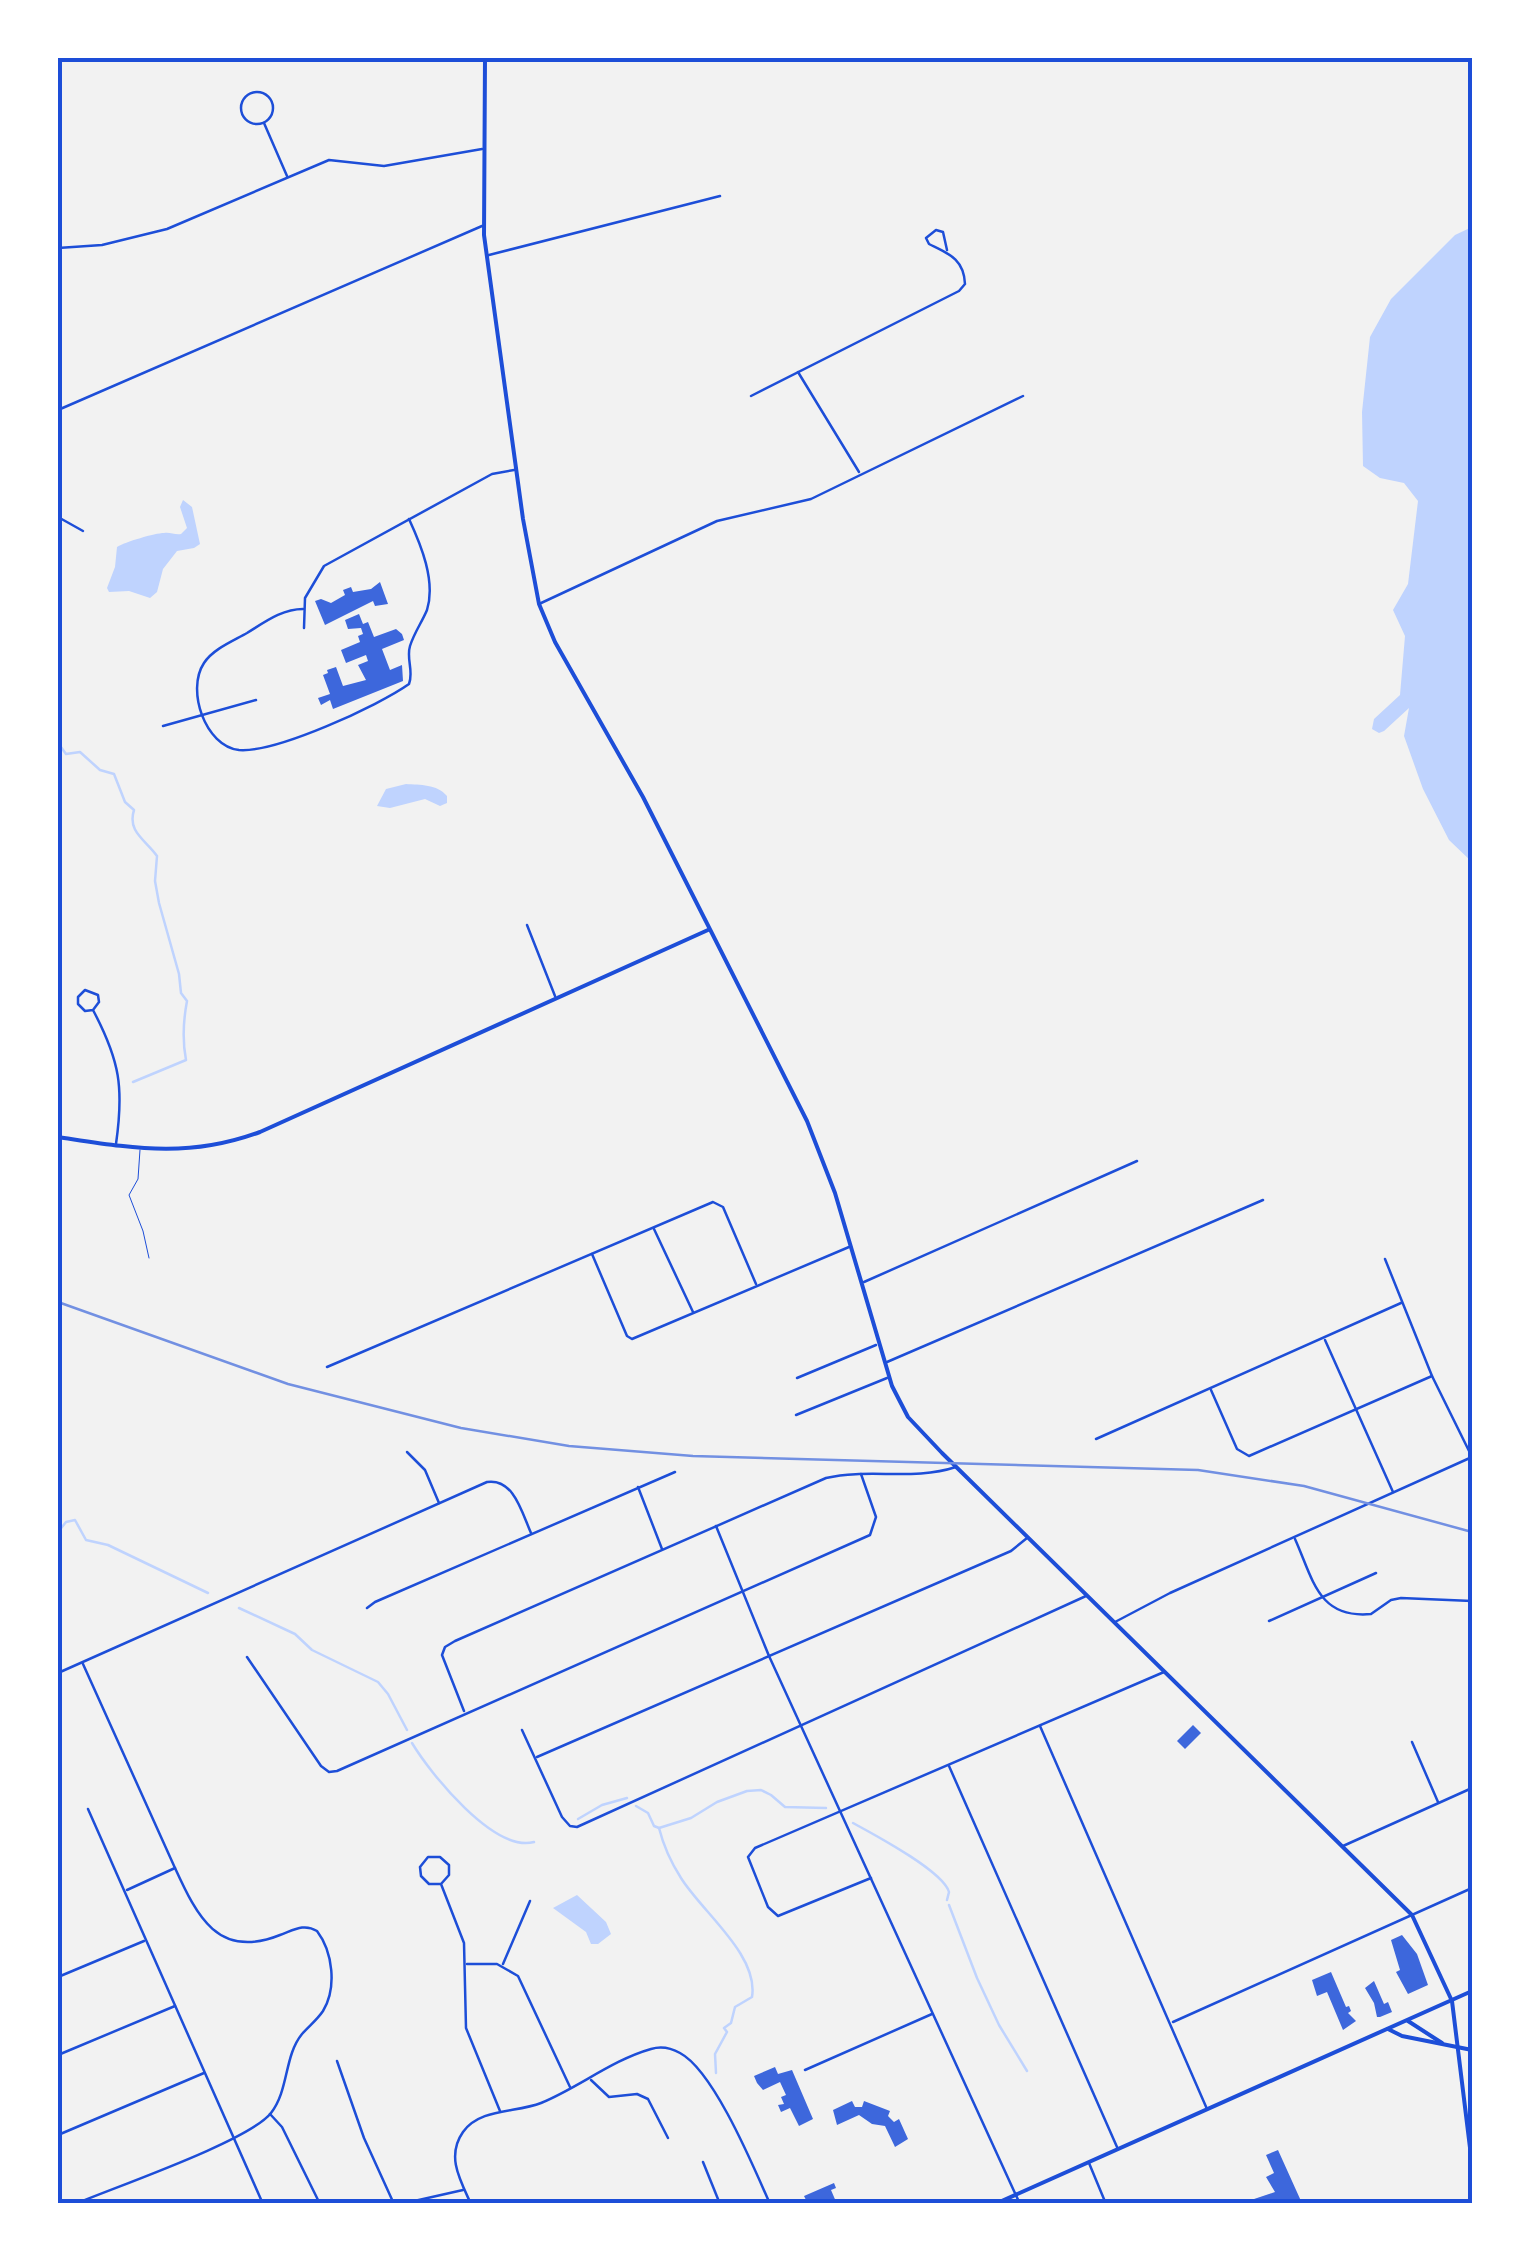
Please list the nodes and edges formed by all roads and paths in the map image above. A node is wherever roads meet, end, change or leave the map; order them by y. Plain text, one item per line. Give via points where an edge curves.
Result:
1 (485, 58) edge
2 (264, 122) junction
3 (484, 149) junction
4 (287, 176) junction
5 (720, 196) dead end
6 (484, 226) junction
7 (58, 248) edge
8 (948, 250) junction
9 (486, 255) junction
10 (797, 371) junction
11 (751, 396) dead end
12 (1022, 396) dead end
13 (58, 410) edge
14 (516, 470) junction
15 (860, 473) junction
16 (60, 518) edge
17 (409, 518) junction
18 (58, 526) edge
19 (83, 531) dead end
20 (539, 604) junction
21 (303, 609) junction
22 (304, 628) dead end
23 (256, 700) dead end
24 (203, 714) junction
25 (163, 726) dead end
26 (527, 925) dead end
27 (708, 930) junction
28 (556, 998) junction
29 (92, 1010) junction
30 (58, 1137) edge
31 (116, 1146) junction
32 (140, 1150) junction
33 (1137, 1161) dead end
34 (1263, 1200) dead end
35 (654, 1228) junction
36 (850, 1246) junction
37 (592, 1254) junction
38 (148, 1258) dead end
39 (1386, 1259) dead end
40 (860, 1283) junction
41 (756, 1284) junction
42 (1401, 1304) junction
43 (693, 1312) junction
44 (1324, 1338) junction
45 (878, 1344) junction
46 (884, 1363) junction
47 (328, 1367) dead end
48 (1432, 1376) junction
49 (888, 1377) junction
50 (797, 1378) dead end
51 (1210, 1390) junction
52 (1357, 1410) junction
53 (796, 1415) dead end
54 (1096, 1439) dead end
55 (407, 1452) dead end
56 (1472, 1457) edge
57 (956, 1467) junction
58 (675, 1472) dead end
59 (861, 1474) junction
60 (638, 1487) junction
61 (1393, 1492) junction
62 (439, 1504) junction
63 (716, 1526) junction
64 (531, 1533) junction
65 (1028, 1537) junction
66 (1294, 1538) junction
67 (662, 1550) junction
68 (1376, 1572) dead end
69 (742, 1592) junction
70 (1088, 1596) junction
71 (1322, 1598) junction
72 (1472, 1601) edge
73 (367, 1608) dead end
74 (1268, 1621) dead end
75 (1115, 1622) junction
76 (769, 1656) junction
77 (247, 1657) dead end
78 (82, 1663) junction
79 (1165, 1671) junction
80 (58, 1673) edge
81 (465, 1712) junction
82 (1040, 1725) junction
83 (801, 1726) junction
84 (522, 1730) dead end
85 (1412, 1742) dead end
86 (536, 1757) junction
87 (948, 1764) junction
88 (1472, 1788) edge
89 (1438, 1803) junction
90 (88, 1809) dead end
91 (840, 1812) junction
92 (1343, 1846) junction
93 (175, 1868) junction
94 (871, 1878) junction
95 (441, 1884) junction
96 (1472, 1888) edge
97 (124, 1892) junction
98 (530, 1901) dead end
99 (1412, 1915) junction
100 (145, 1940) junction
101 (466, 1964) junction
102 (503, 1966) junction
103 (58, 1977) edge
104 (1472, 1992) edge
105 (1452, 2001) junction
106 (175, 2006) junction
107 (934, 2013) junction
108 (1407, 2021) junction
109 (1170, 2023) junction
110 (1388, 2029) junction
111 (1446, 2045) junction
112 (1458, 2048) junction
113 (1472, 2050) edge
114 (58, 2055) edge
115 (337, 2061) dead end
116 (805, 2070) dead end
117 (205, 2072) junction
118 (590, 2079) junction
119 (570, 2088) junction
120 (1207, 2110) junction
121 (501, 2112) junction
122 (270, 2114) junction
123 (58, 2135) edge
124 (234, 2138) junction
125 (668, 2138) dead end
126 (1118, 2149) junction
127 (703, 2162) dead end
128 (1088, 2162) junction
129 (1472, 2164) edge
130 (465, 2190) junction
131 (1016, 2195) junction
132 (76, 2204) edge
133 (263, 2204) edge
134 (320, 2204) edge
135 (394, 2204) edge
136 (401, 2204) edge
137 (471, 2204) edge
138 (720, 2204) edge
139 (770, 2204) edge
140 (995, 2204) edge
141 (1020, 2204) edge
142 (1106, 2204) edge

1 - 3 main road
2 - 2 street via 271,102 253,92 242,102 242,113 252,123
2 - 4 street
3 - 4 street via 384,166 334,159
3 - 6 main road
4 - 7 street via 150,234
5 - 9 street
6 - 9 main road
6 - 13 street
8 - 8 street via 942,230 927,235 931,246
8 - 10 street via 965,277 959,291
9 - 14 main road
10 - 11 street
10 - 15 street
12 - 15 street
14 - 17 street via 492,474
14 - 20 main road
15 - 20 street via 811,499 717,522
16 - 18 street
16 - 19 street
17 - 21 street via 324,566
17 - 24 street via 428,590 410,648 410,682 258,750 232,748 215,737
20 - 27 main road
21 - 22 street
21 - 24 street via 286,611 207,658 197,682
23 - 24 street
24 - 25 street
26 - 28 street
27 - 28 main road
27 - 36 main road via 813,1133
28 - 32 main road via 260,1132 206,1148
29 - 29 street via 98,995 82,992 80,1007
29 - 31 street via 114,1052 121,1084
30 - 31 main road
31 - 32 main road
32 - 38 lane via 129,1195
33 - 40 street
34 - 46 street
35 - 37 street
35 - 41 street via 718,1202
35 - 43 street
36 - 40 main road
36 - 41 street
37 - 43 street via 630,1339
37 - 47 street
39 - 42 street
40 - 45 main road
41 - 43 street
42 - 44 street
42 - 48 street
44 - 51 street
44 - 52 street
45 - 46 main road
45 - 50 street
46 - 49 main road
48 - 52 street
48 - 56 street
49 - 53 street
49 - 57 main road via 911,1421
51 - 52 street via 1244,1455
51 - 54 street
52 - 61 street
55 - 62 street via 423,1466
56 - 61 street
57 - 59 street
57 - 65 main road
58 - 60 street
59 - 63 street via 818,1481
59 - 69 street via 874,1511 868,1536
60 - 64 street
60 - 67 street
61 - 66 street
62 - 64 street via 501,1481
62 - 78 street
63 - 67 street
63 - 69 street
64 - 73 street
65 - 70 main road
65 - 76 street via 1011,1552
66 - 71 street
66 - 75 street
67 - 81 street via 455,1641 443,1652 444,1662
68 - 71 street
69 - 76 street
69 - 81 street
70 - 75 main road
70 - 83 street
71 - 72 street via 1338,1611 1359,1615 1401,1598
71 - 74 street
75 - 79 main road
76 - 83 street
76 - 86 street
77 - 81 street via 328,1772
78 - 80 street
78 - 93 street
79 - 82 street
79 - 92 main road
82 - 87 street
82 - 109 street
83 - 86 street via 581,1826 562,1817
83 - 91 street
84 - 86 street
85 - 89 street
87 - 91 street
87 - 126 street
88 - 89 street
89 - 92 street
90 - 97 street
91 - 94 street
91 - 94 street via 750,1852 768,1906 782,1916
92 - 99 main road
93 - 97 street
93 - 122 street via 202,1921 226,1938 250,1943 304,1926 318,1931 330,1959 324,2010 298,2041
94 - 107 street
95 - 95 street via 421,1876 428,1858 440,1856 449,1865
95 - 101 street via 461,1929
96 - 99 street
97 - 100 street
98 - 102 street
99 - 105 main road
99 - 109 street
100 - 103 street
100 - 106 street
101 - 102 street
101 - 121 street via 466,2028
102 - 119 street via 524,1984
104 - 105 main road
105 - 108 main road
105 - 112 main road
106 - 114 street
106 - 117 street
107 - 116 street
107 - 131 street
108 - 110 main road
108 - 111 main road
109 - 120 street
110 - 111 main road
110 - 120 main road
111 - 112 main road
112 - 113 main road
112 - 129 main road
115 - 135 street
117 - 123 street
117 - 124 street
118 - 119 street
118 - 125 street via 609,2097 648,2099
118 - 139 street via 649,2049 684,2055 733,2123
119 - 121 street
120 - 126 main road
121 - 130 street via 471,2123 457,2142 455,2164
122 - 124 street
122 - 134 street
124 - 132 street
124 - 133 street
126 - 128 main road
127 - 138 street
128 - 131 main road
128 - 142 street
130 - 136 street
130 - 137 street
131 - 140 main road
131 - 141 street

